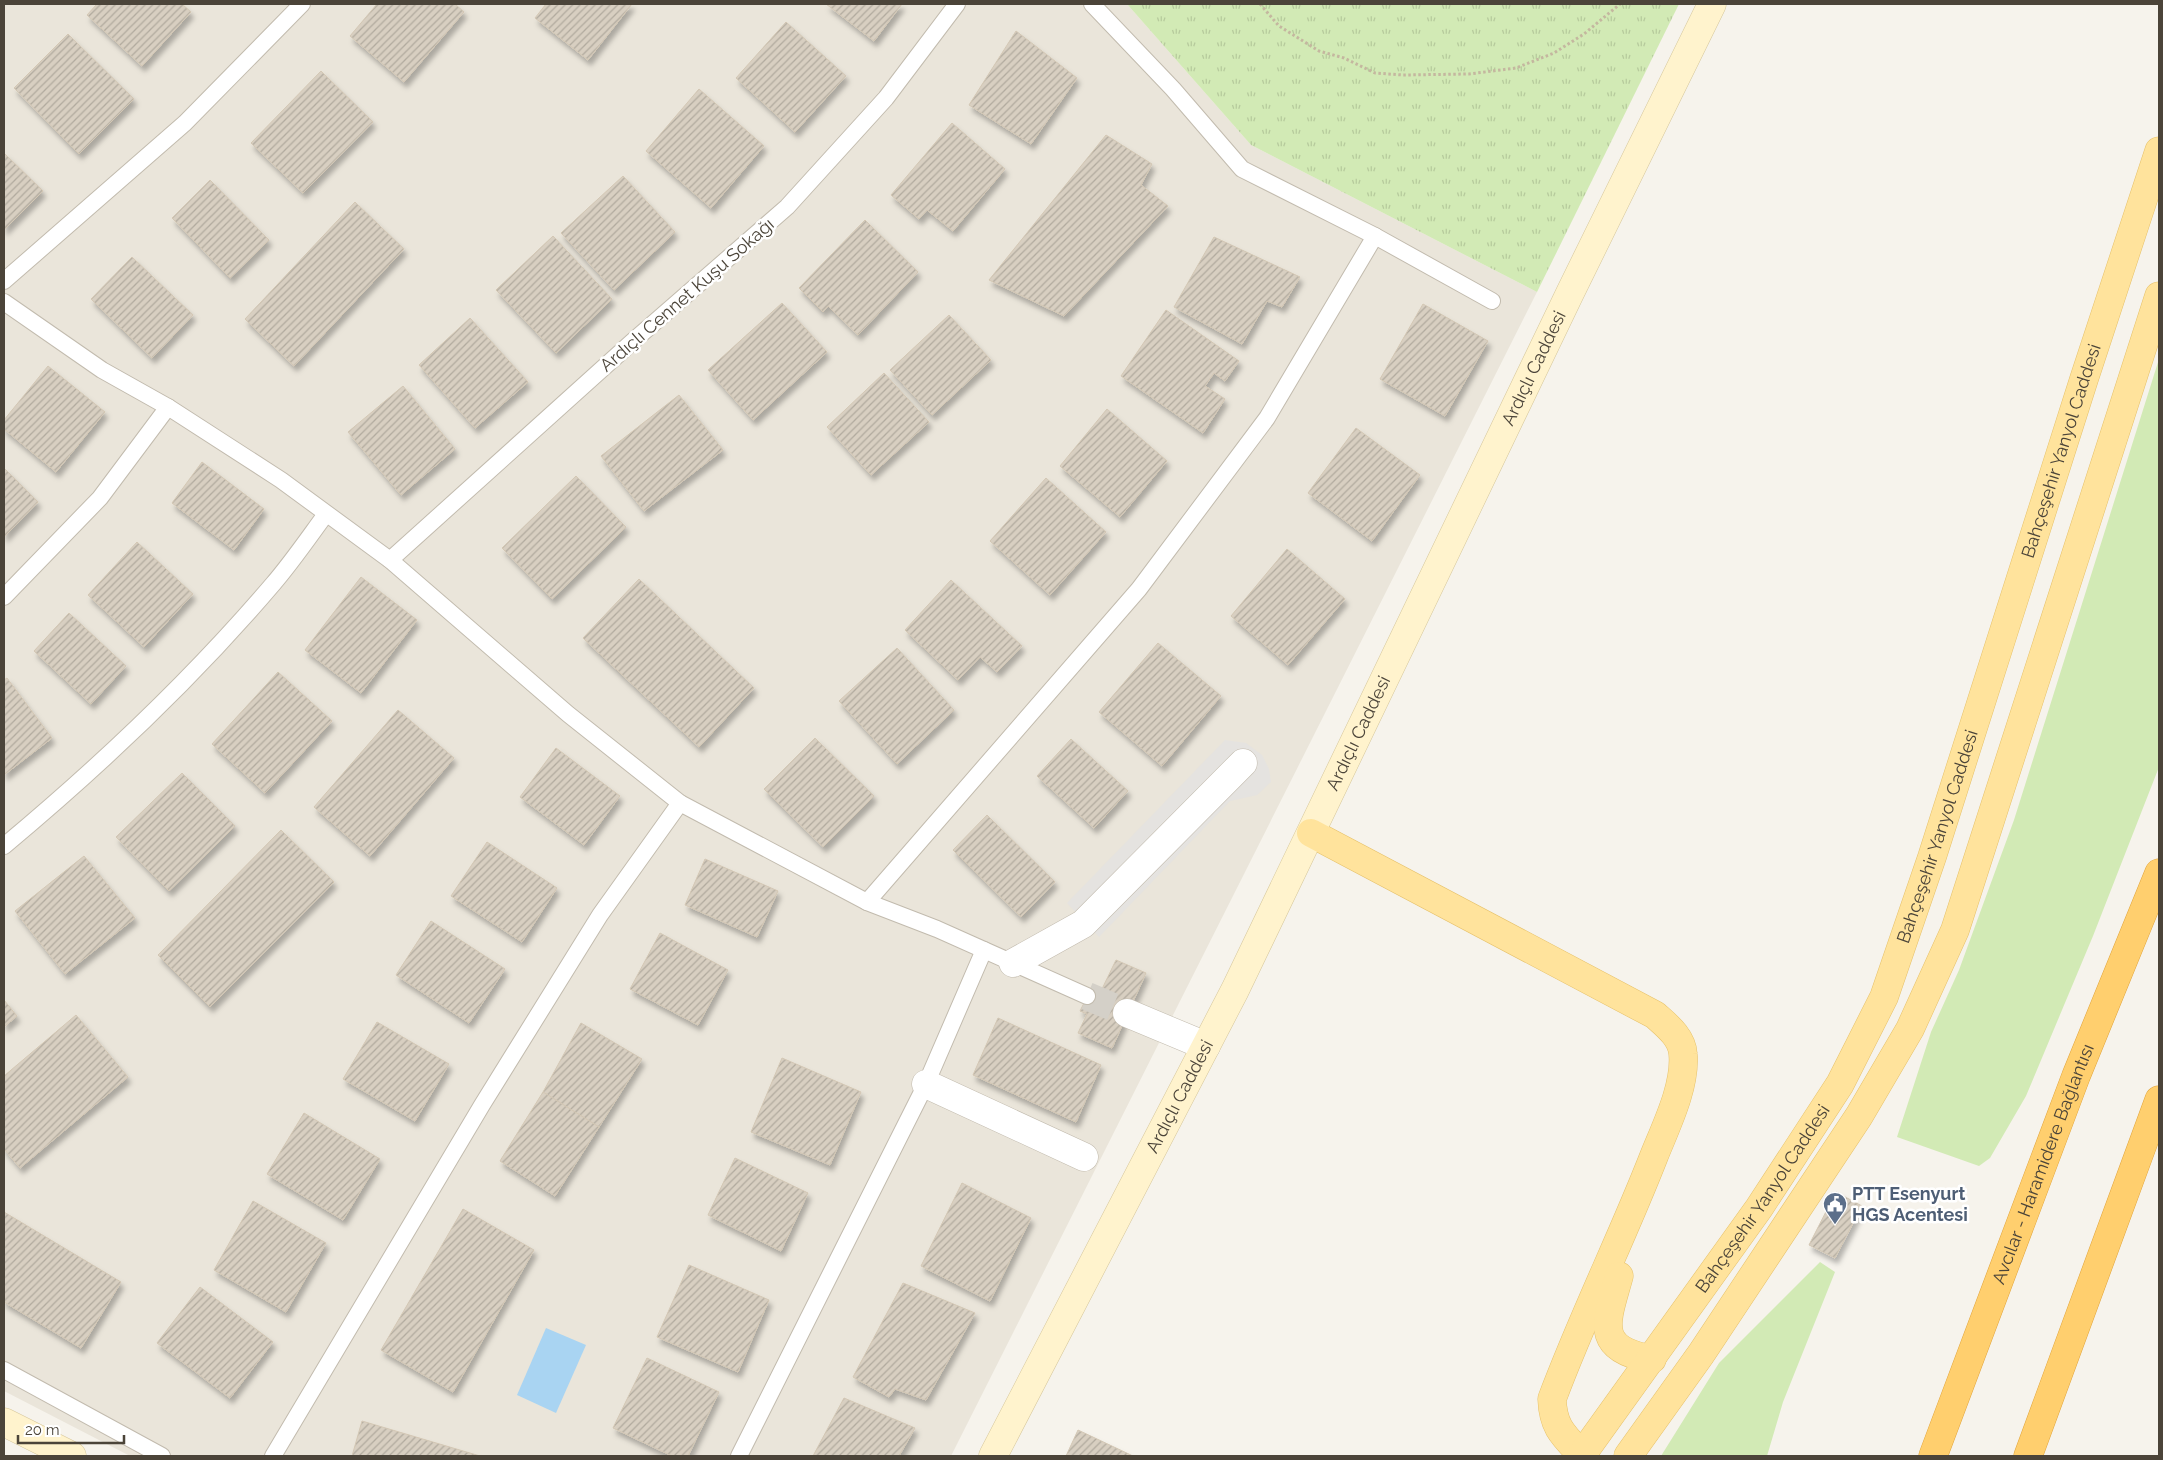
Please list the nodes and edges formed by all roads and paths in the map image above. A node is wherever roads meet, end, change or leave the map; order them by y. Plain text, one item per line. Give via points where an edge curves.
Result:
1 (302, 4) edge
2 (957, 4) edge
3 (1092, 4) edge
4 (1260, 4) edge
5 (1620, 4) edge
6 (1712, 4) edge
7 (2159, 151) edge
8 (1375, 236) junction
9 (4, 281) edge
10 (2159, 296) edge
11 (1492, 300) dead end
12 (4, 302) edge
13 (168, 407) junction
14 (326, 514) junction
15 (390, 560) junction
16 (4, 597) edge
17 (1243, 763) dead end
18 (680, 803) junction
19 (1311, 833) junction
20 (4, 846) edge
21 (2159, 873) edge
22 (867, 902) junction
23 (984, 950) junction
24 (1013, 963) junction
25 (1087, 996) tunnel mouth
26 (1128, 1013) tunnel mouth
27 (1206, 1046) junction
28 (926, 1084) junction
29 (2159, 1100) edge
30 (1084, 1157) dead end
31 (1627, 1225) junction
32 (1652, 1359) junction
33 (4, 1370) edge
34 (4, 1422) edge
35 (72, 1456) edge
36 (162, 1456) edge
37 (273, 1456) edge
38 (739, 1456) edge
39 (993, 1456) edge
40 (1579, 1456) edge
41 (1628, 1456) edge
42 (1933, 1456) edge
43 (2028, 1456) edge

1 - 9 lane via 185,123
2 - 15 lane, Ardıçlı Cennet Kuşu Sokağı via 886,98 787,207
3 - 8 lane via 1174,89 1242,169
4 - 5 path via 1279,26 1319,51 1344,58 1375,74 1403,75 1469,74 1516,68 1561,48
6 - 19 main road, Ardıçlı Caddesi
7 - 32 main road, Bahçeşehir Yanyol Caddesi via 1884,997 1840,1084 1759,1208
8 - 11 lane
8 - 22 lane via 1266,418 1139,589
10 - 41 main road, Bahçeşehir Yanyol Caddesi via 1955,930 1910,1029 1859,1116 1701,1354
12 - 13 lane via 102,370
13 - 14 lane via 281,480
13 - 16 lane via 100,498
14 - 15 lane
14 - 20 lane via 274,583 194,671 62,798
15 - 18 lane via 568,714
17 - 24 street via 1083,924
18 - 22 lane
18 - 37 lane via 600,915 497,1080
19 - 27 main road, Ardıçlı Caddesi
19 - 31 main road via 1655,1015 1674,1032 1684,1053 1678,1097
21 - 42 highway, Avcılar - Haramidere Bağlantısı via 2076,1076
22 - 23 lane
23 - 24 lane
23 - 28 lane
24 - 25 lane
26 - 27 street
27 - 39 main road, Ardıçlı Caddesi
28 - 30 street
28 - 38 lane
29 - 43 highway
31 - 32 main road via 1622,1263 1607,1315 1608,1333 1617,1347
31 - 40 main road via 1552,1399 1558,1429
32 - 40 main road, Bahçeşehir Yanyol Caddesi
33 - 36 lane
34 - 35 main road

